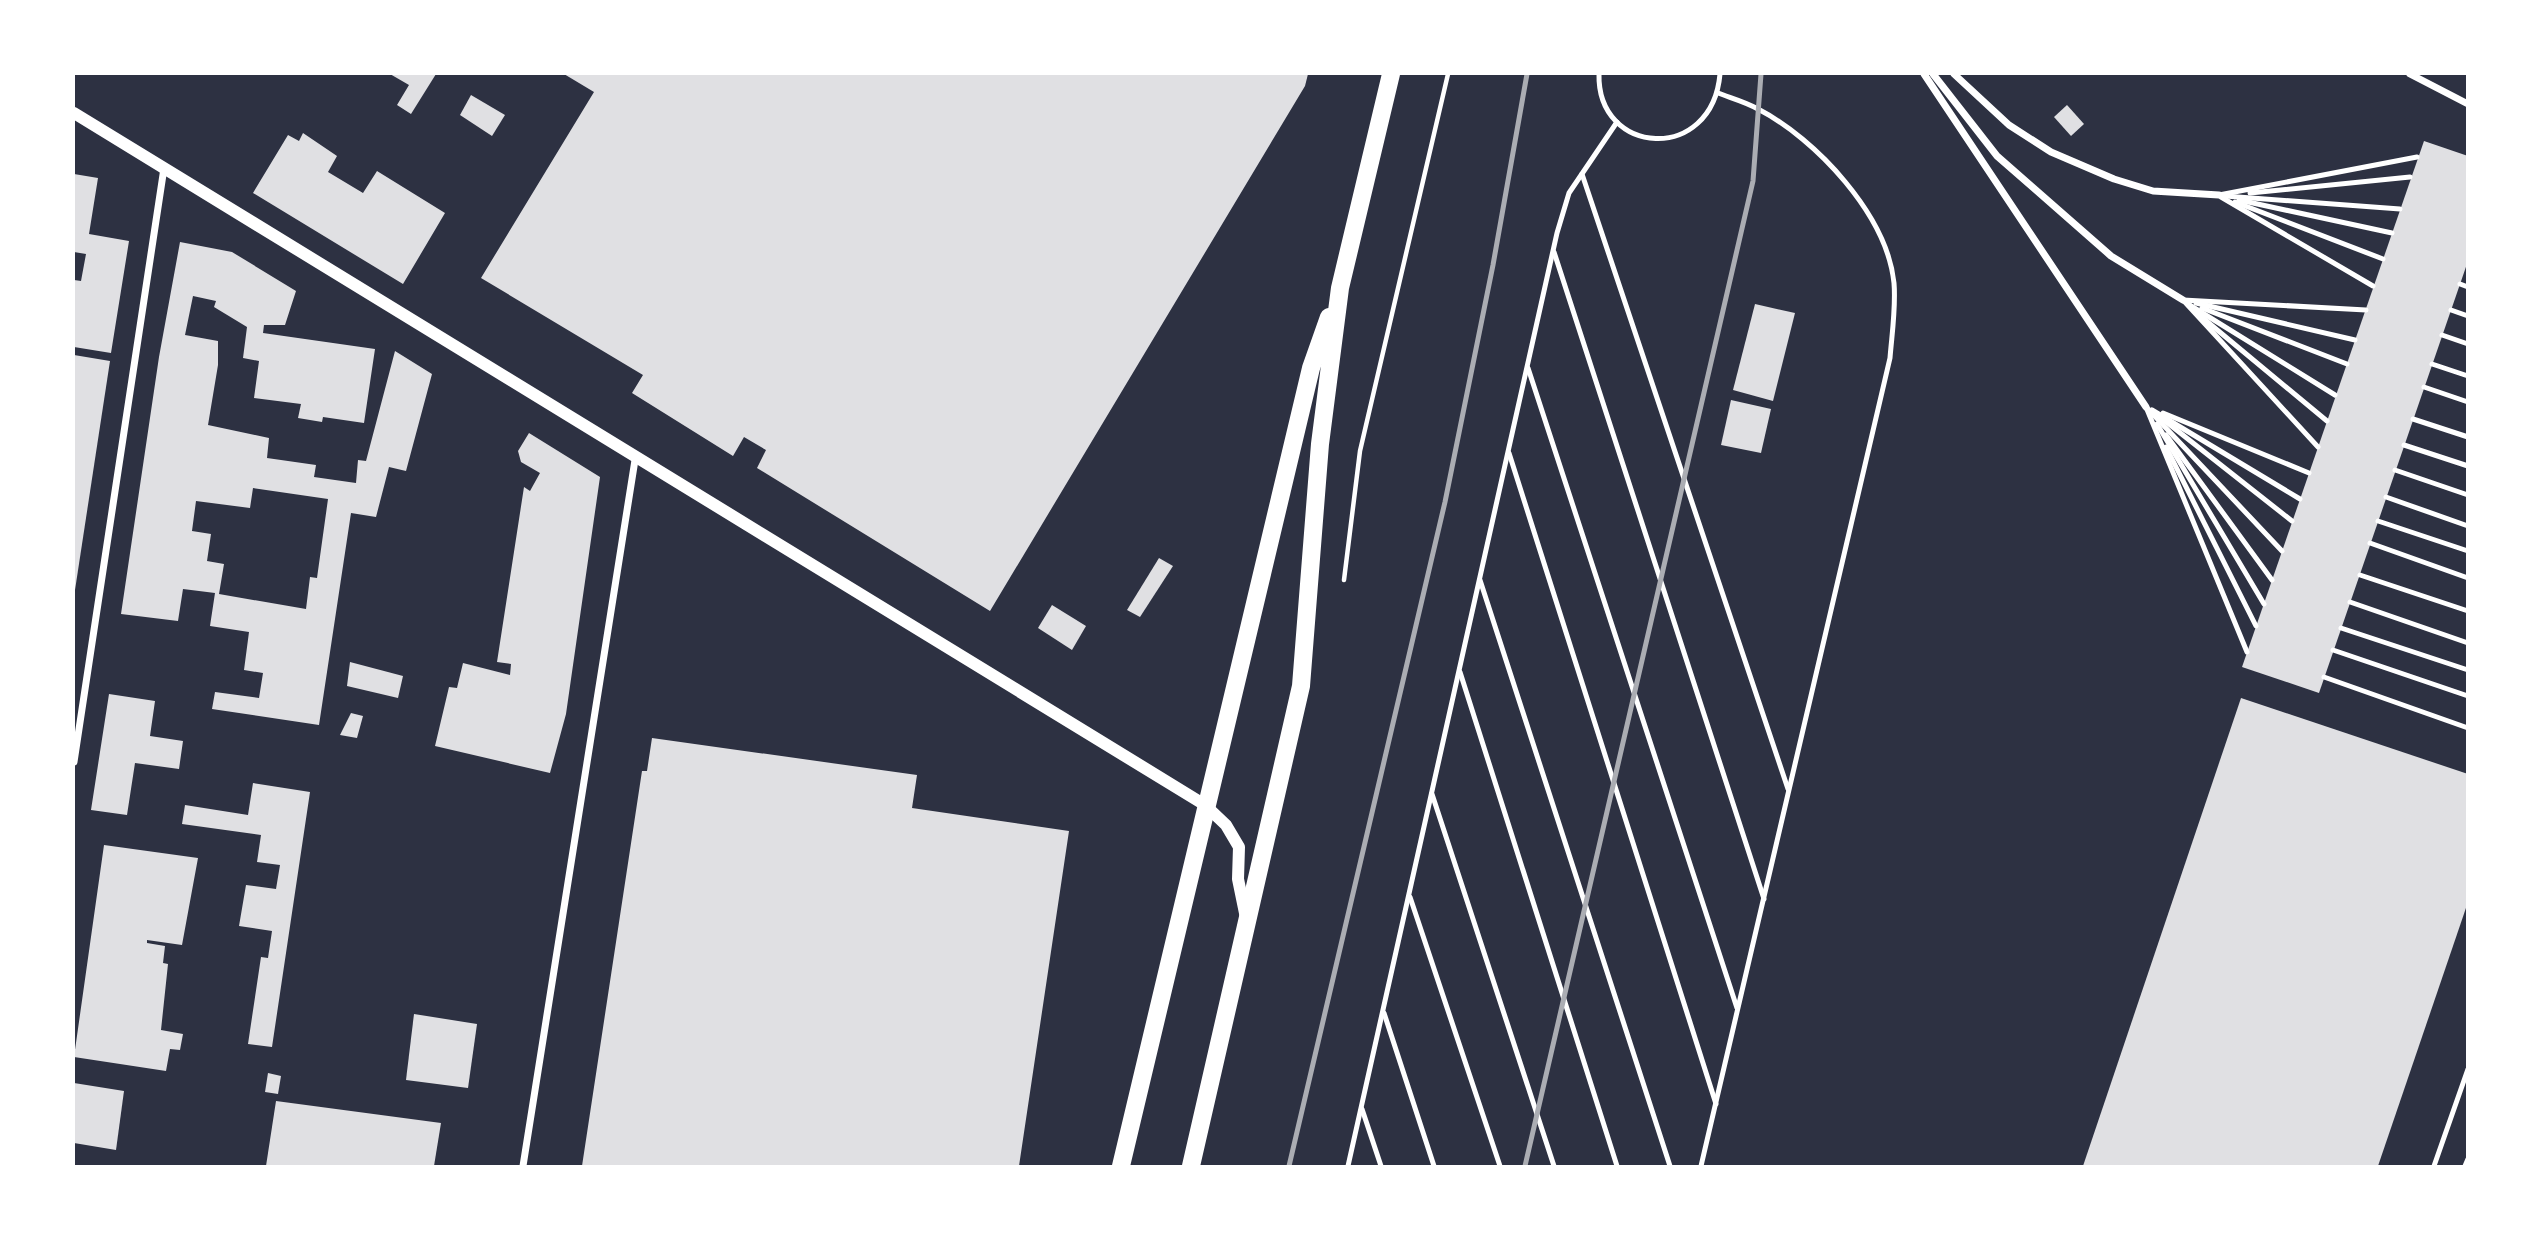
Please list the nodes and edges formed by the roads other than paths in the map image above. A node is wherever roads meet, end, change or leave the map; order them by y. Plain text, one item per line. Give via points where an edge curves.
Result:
1 (1391, 74) edge
2 (1599, 74) edge
3 (1720, 74) edge
4 (1924, 74) edge
5 (1933, 74) edge
6 (1954, 74) edge
7 (2410, 74) edge
8 (1718, 93) junction
9 (2468, 104) edge
10 (74, 113) edge
11 (1618, 122) junction
12 (2417, 157) dead end
13 (164, 167) junction
14 (1581, 174) junction
15 (2410, 177) dead end
16 (2219, 195) junction
17 (2400, 209) dead end
18 (2392, 233) dead end
19 (1553, 249) junction
20 (2383, 259) dead end
21 (2460, 284) dead end
22 (2374, 286) dead end
23 (2468, 287) edge
24 (1340, 288) junction
25 (2183, 300) junction
26 (2365, 310) dead end
27 (2451, 310) dead end
28 (2468, 316) edge
29 (2442, 335) dead end
30 (2355, 340) dead end
31 (2468, 344) edge
32 (2347, 364) dead end
33 (2432, 364) dead end
34 (1527, 366) junction
35 (2468, 376) edge
36 (2424, 387) dead end
37 (2335, 395) dead end
38 (2468, 402) edge
39 (2146, 407) junction
40 (2413, 419) dead end
41 (2327, 421) dead end
42 (2468, 437) edge
43 (2404, 445) dead end
44 (2318, 447) dead end
45 (1508, 450) junction
46 (635, 460) junction
47 (2468, 466) edge
48 (2395, 470) dead end
49 (2309, 473) dead end
50 (2468, 495) edge
51 (2386, 498) dead end
52 (2300, 499) dead end
53 (2292, 521) dead end
54 (2378, 521) dead end
55 (2468, 526) edge
56 (2370, 543) dead end
57 (2282, 551) dead end
58 (2468, 551) edge
59 (2360, 575) dead end
60 (2468, 578) edge
61 (1479, 579) junction
62 (2272, 580) dead end
63 (2350, 602) dead end
64 (2264, 604) dead end
65 (2468, 611) edge
66 (2256, 626) dead end
67 (2341, 628) dead end
68 (2468, 643) edge
69 (2333, 650) dead end
70 (2247, 652) dead end
71 (1459, 669) junction
72 (2468, 670) edge
73 (2324, 677) dead end
74 (2468, 696) edge
75 (2468, 728) edge
76 (74, 762) edge
77 (1789, 792) junction
78 (1432, 793) junction
79 (1205, 805) junction
80 (1409, 894) junction
81 (1764, 899) junction
82 (1248, 928) junction
83 (1383, 1011) junction
84 (1738, 1011) junction
85 (2468, 1069) edge
86 (1716, 1104) junction
87 (1362, 1106) junction
88 (2468, 1159) edge
89 (523, 1167) edge
90 (1121, 1167) edge
91 (1191, 1167) edge
92 (1348, 1167) edge
93 (1381, 1167) edge
94 (1434, 1167) edge
95 (1500, 1167) edge
96 (1554, 1167) edge
97 (1617, 1167) edge
98 (1670, 1167) edge
99 (1701, 1167) edge
100 (2434, 1167) edge
101 (2465, 1167) edge

1 - 24 main road
2 - 11 lane via 1604,106
3 - 8 lane
4 - 39 street
5 - 25 street via 1997,156 2111,256
6 - 16 street via 2010,125 2051,152 2152,191
7 - 9 street
8 - 11 lane via 1695,127 1675,136 1655,139 1635,134
8 - 77 lane via 1759,109 1838,173 1865,206 1894,280 1890,358
10 - 13 street
11 - 14 lane
12 - 16 lane
13 - 46 street
13 - 76 street
14 - 19 lane via 1569,193
14 - 77 lane
15 - 16 lane
16 - 17 lane
16 - 18 lane
16 - 20 lane
16 - 22 lane
19 - 34 lane
19 - 81 lane
21 - 23 lane
24 - 79 main road via 1311,368
24 - 82 main road via 1320,444 1301,686
25 - 26 lane
25 - 30 lane
25 - 32 lane
25 - 37 lane
25 - 41 lane
25 - 44 lane
27 - 28 lane
29 - 31 lane
33 - 35 lane
34 - 45 lane
34 - 84 lane
36 - 38 lane
39 - 49 lane
39 - 52 lane
39 - 53 lane
39 - 57 lane
39 - 62 lane
39 - 64 lane
39 - 66 lane
39 - 70 lane
40 - 42 lane
43 - 47 lane
45 - 61 lane
45 - 86 lane
46 - 79 street
46 - 89 street
48 - 50 lane
51 - 55 lane
54 - 58 lane
56 - 60 lane
59 - 65 lane
61 - 71 lane
61 - 98 lane
63 - 68 lane
67 - 72 lane
69 - 74 lane
71 - 78 lane
71 - 97 lane
73 - 75 lane
77 - 81 lane
78 - 80 lane
78 - 96 lane
79 - 82 street via 1226,825 1238,847 1238,879
79 - 90 main road
80 - 83 lane
80 - 95 lane
81 - 84 lane
82 - 91 main road
83 - 87 lane
83 - 94 lane
84 - 86 lane
85 - 100 lane
86 - 99 lane
87 - 92 lane
87 - 93 lane
88 - 101 lane

